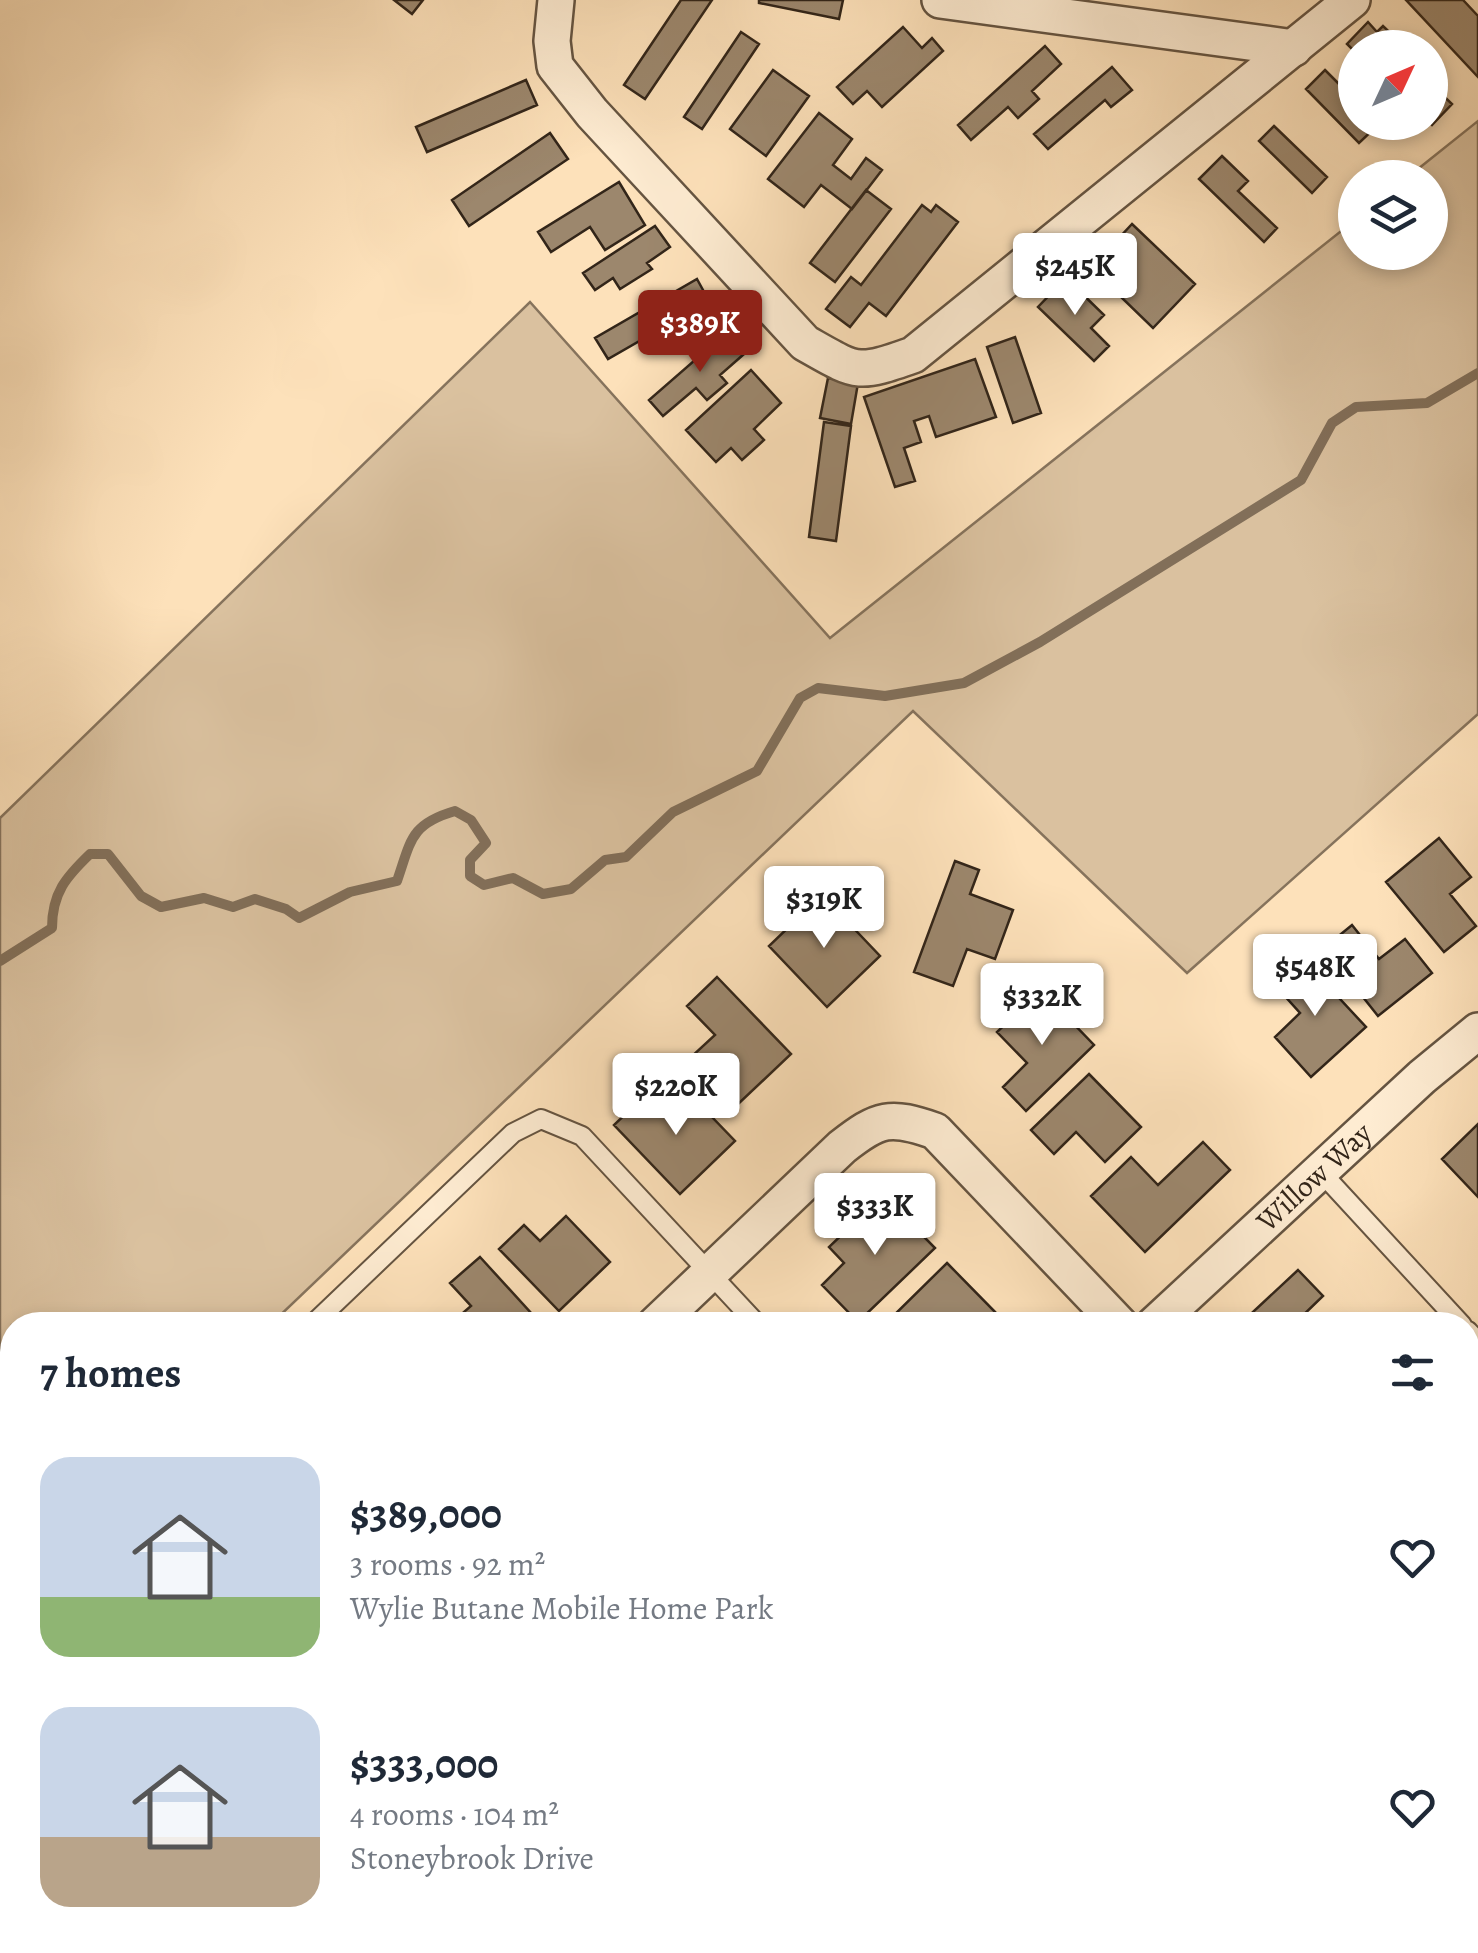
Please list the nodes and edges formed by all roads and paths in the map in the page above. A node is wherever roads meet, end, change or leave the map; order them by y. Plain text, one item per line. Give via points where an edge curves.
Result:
1 (556, 0) edge
2 (940, 0) edge
3 (1352, 0) edge
4 (1294, 48) junction
5 (1478, 1032) edge
6 (1320, 1171) junction
7 (710, 1273) junction
8 (326, 1312) edge
9 (669, 1312) edge
10 (746, 1312) edge
11 (1108, 1312) edge
12 (1168, 1312) edge
13 (1450, 1312) edge

1 - 4 street via 555,66 592,113 805,344 869,371 913,355
2 - 4 street
3 - 4 street
5 - 6 street, Willow Way
6 - 12 street, Willow Way
6 - 13 lane
7 - 8 lane via 582,1136 542,1119 513,1133
7 - 9 street
7 - 10 lane
7 - 11 street via 842,1147 869,1126 902,1120 934,1131

